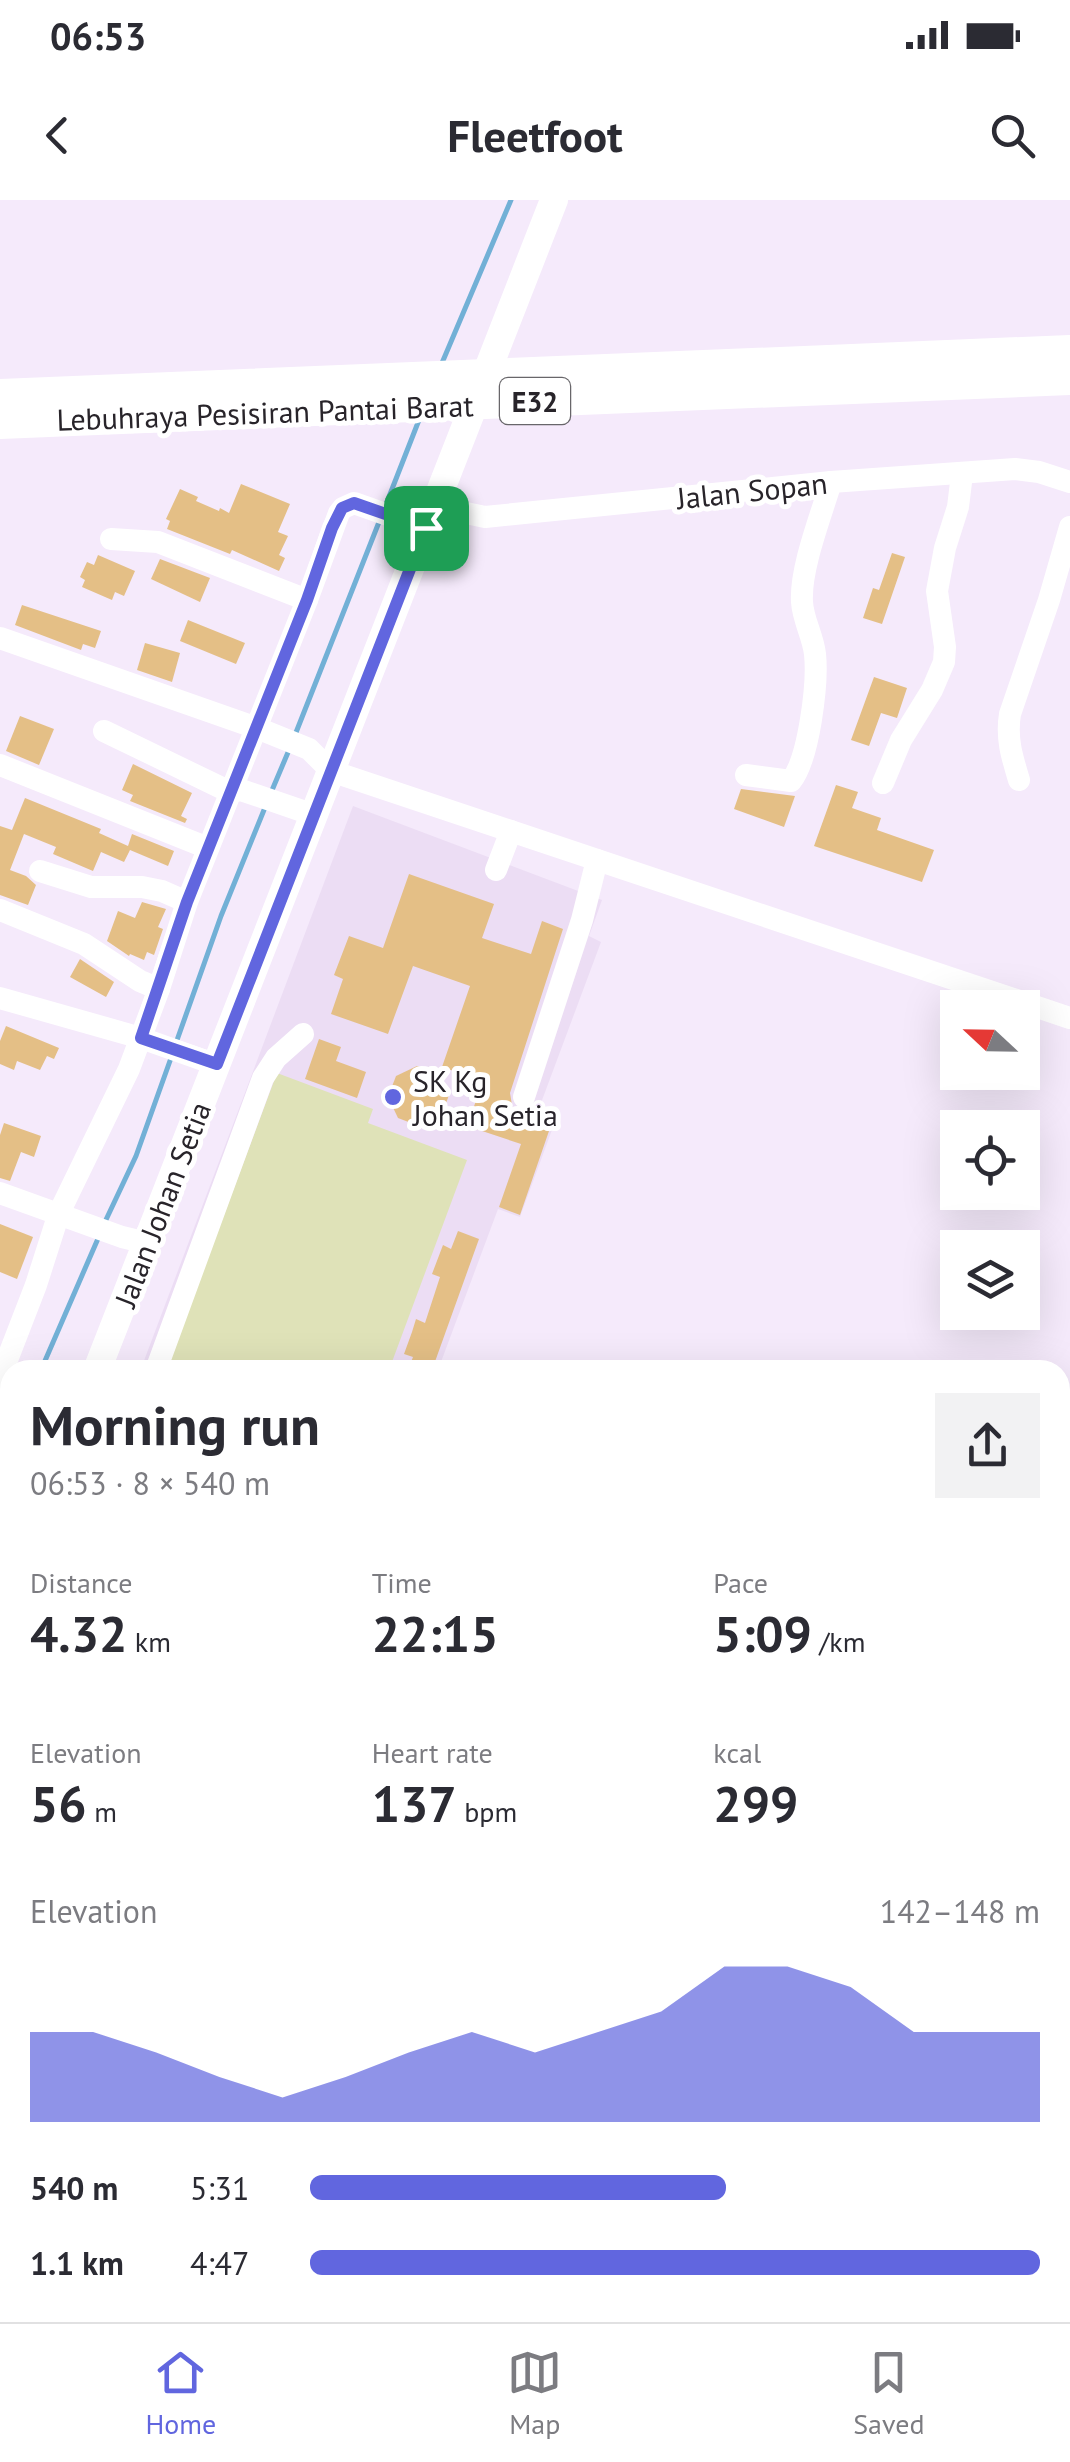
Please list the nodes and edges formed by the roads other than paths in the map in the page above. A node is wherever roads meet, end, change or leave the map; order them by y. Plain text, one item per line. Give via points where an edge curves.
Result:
1 (554, 200) edge
2 (1070, 351) edge
3 (1070, 379) edge
4 (0, 395) edge
5 (0, 423) edge
6 (962, 474) junction
7 (830, 482) junction
8 (1070, 482) edge
9 (430, 515) junction
10 (1070, 527) edge
11 (110, 539) dead end
12 (307, 600) junction
13 (0, 638) edge
14 (261, 730) junction
15 (104, 731) dead end
16 (0, 766) edge
17 (331, 772) junction
18 (746, 775) dead end
19 (1018, 780) dead end
20 (883, 783) dead end
21 (236, 791) junction
22 (314, 815) junction
23 (511, 832) junction
24 (208, 848) junction
25 (596, 860) junction
26 (40, 870) dead end
27 (496, 870) dead end
28 (187, 902) junction
29 (0, 910) edge
30 (159, 989) junction
31 (0, 998) edge
32 (1070, 1018) edge
33 (302, 1034) dead end
34 (146, 1040) junction
35 (206, 1061) junction
36 (524, 1097) dead end
37 (0, 1193) edge
38 (64, 1215) junction
39 (135, 1240) junction
40 (7, 1360) edge
41 (100, 1360) edge
42 (160, 1360) edge

1 - 9 main road, Jalan Johan Setia
2 - 4 highway, Lebuhraya Pesisiran Pantai Barat / E32
3 - 5 highway, Lebuhraya Pesisiran Pantai Barat / E32
6 - 7 street, Jalan Sopan
6 - 8 street, Jalan Sopan via 1015,470
6 - 20 street via 937,591 944,662
7 - 9 street, Jalan Sopan via 484,517
7 - 18 street via 803,583 816,684 802,756 791,781
9 - 12 street, Jalan Sopan via 398,519 348,505 339,513
9 - 17 main road, Jalan Johan Setia
10 - 19 street via 1010,714 1008,745
11 - 12 street via 158,542
12 - 14 street
13 - 14 street
14 - 17 street via 309,750
14 - 21 street
15 - 21 street
16 - 24 street
17 - 22 main road, Jalan Johan Setia
17 - 23 street
21 - 22 street
21 - 24 street
22 - 35 main road, Jalan Johan Setia
23 - 25 street
23 - 27 street
24 - 28 street
25 - 32 street
25 - 36 street
26 - 28 street via 92,887 142,887
28 - 30 street
29 - 30 street via 84,944
30 - 34 street
31 - 34 street
33 - 42 street via 263,1078
34 - 35 street
34 - 38 street via 80,1168
35 - 39 main road, Jalan Johan Setia
37 - 38 street
38 - 39 street
38 - 40 street
39 - 41 main road, Jalan Johan Setia

